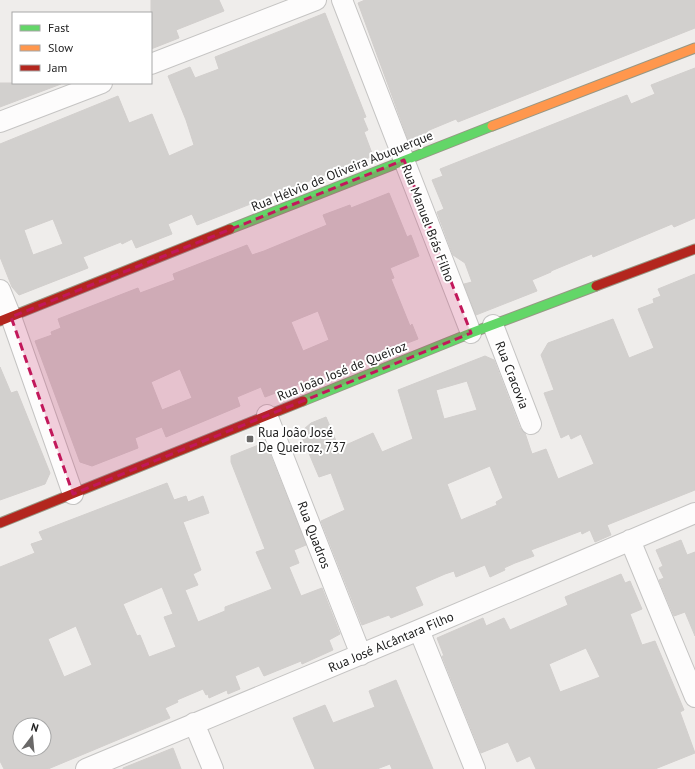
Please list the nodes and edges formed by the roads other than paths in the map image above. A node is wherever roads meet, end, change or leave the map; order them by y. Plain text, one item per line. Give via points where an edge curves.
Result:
1 (316, 0) edge
2 (342, 0) edge
3 (695, 48) edge
4 (152, 64) edge
5 (99, 84) edge
6 (0, 122) edge
7 (404, 160) junction
8 (695, 248) edge
9 (0, 290) edge
10 (6, 319) edge
11 (493, 325) junction
12 (470, 333) junction
13 (267, 415) junction
14 (531, 424) dead end
15 (73, 494) junction
16 (695, 513) edge
17 (0, 523) edge
18 (630, 540) junction
19 (420, 630) junction
20 (360, 655) junction
21 (695, 697) edge
22 (194, 723) junction
23 (86, 769) edge
24 (213, 769) edge
25 (475, 769) edge

1 - 4 street
2 - 7 street, Rua Manuel Brás Filho
3 - 7 street, Rua Hélvio de Oliveira Abuquerque
5 - 6 street
7 - 10 street, Rua Hélvio de Oliveira Abuquerque
7 - 12 street, Rua Manuel Brás Filho
8 - 11 street, Rua João José de Queiroz
9 - 10 street
10 - 15 street
11 - 12 street, Rua João José de Queiroz
11 - 14 street, Rua Cracovia
12 - 13 street, Rua João José de Queiroz
13 - 15 street, Rua João José de Queiroz
13 - 20 street, Rua Quadros
15 - 17 street, Rua João José de Queiroz
16 - 18 street, Rua José Alcântara Filho
18 - 19 street, Rua José Alcântara Filho
18 - 21 street
19 - 20 street, Rua José Alcântara Filho
19 - 25 street
20 - 22 street, Rua José Alcântara Filho
22 - 23 street, Rua José Alcântara Filho
22 - 24 street

